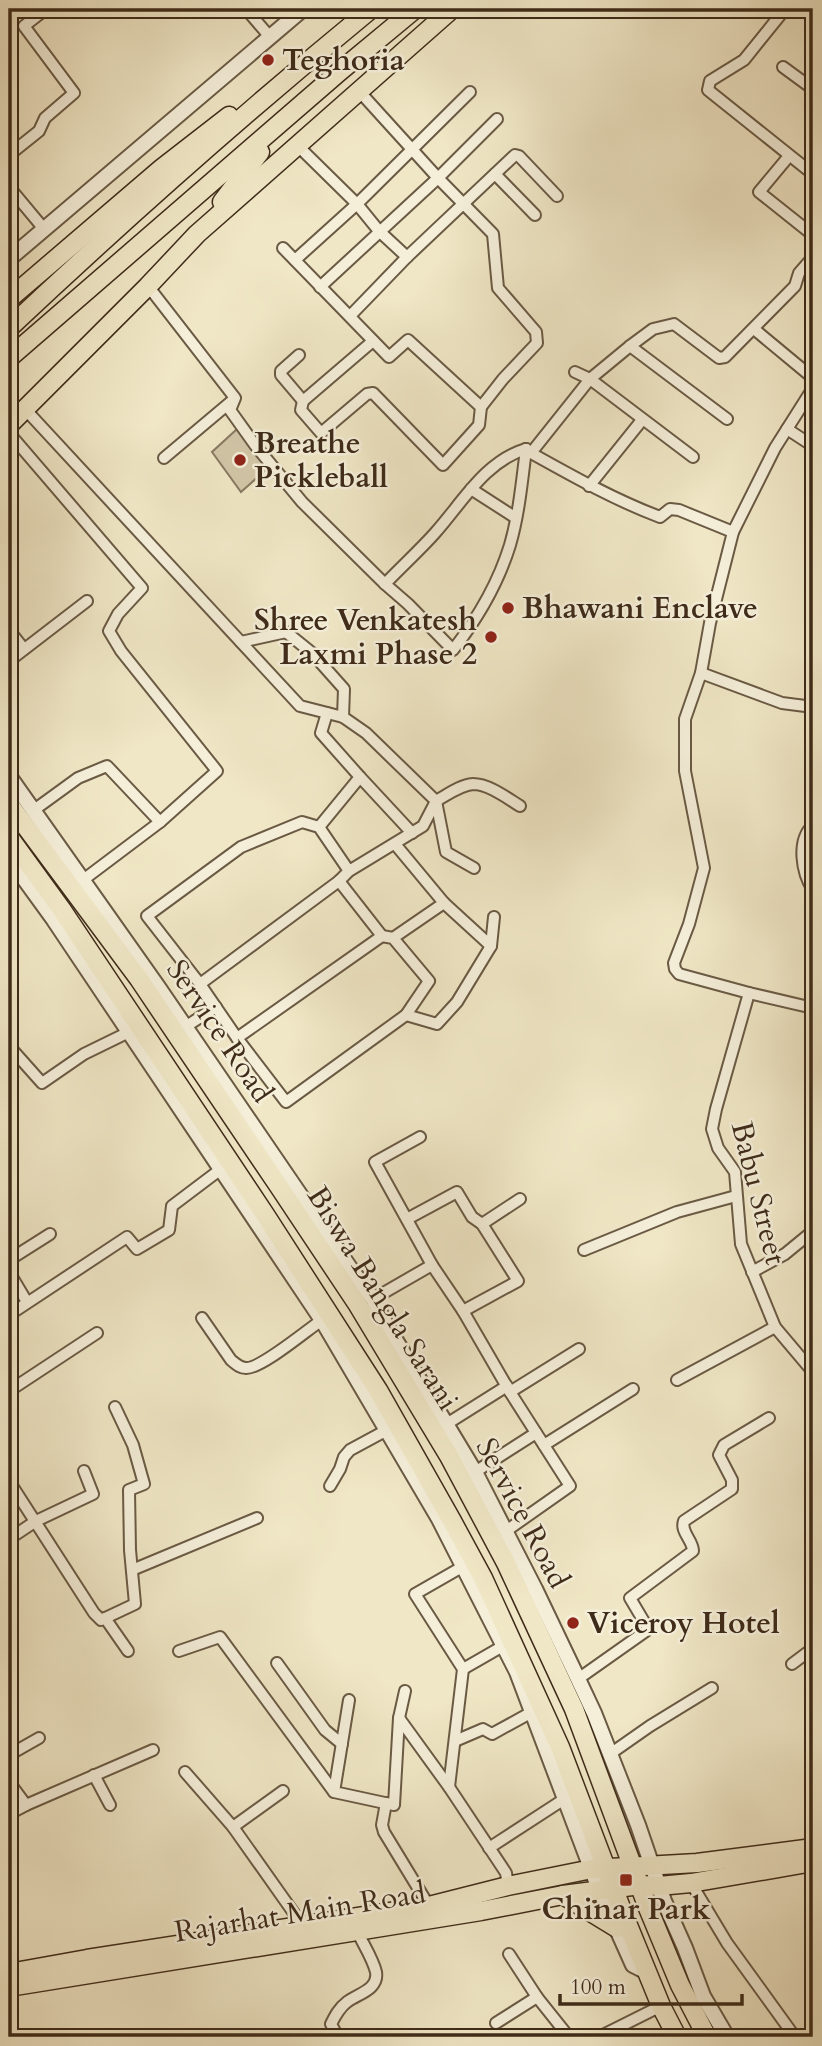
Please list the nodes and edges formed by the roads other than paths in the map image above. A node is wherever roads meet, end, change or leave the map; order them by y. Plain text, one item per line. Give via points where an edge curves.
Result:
1 (46, 9) edge
2 (246, 9) edge
3 (303, 9) edge
4 (371, 9) edge
5 (415, 9) edge
6 (452, 9) edge
7 (775, 9) edge
8 (270, 37) junction
9 (783, 67) dead end
10 (299, 68) junction
11 (813, 89) edge
12 (359, 91) junction
13 (470, 92) dead end
14 (497, 119) dead end
15 (281, 124) junction
16 (298, 145) junction
17 (413, 149) junction
18 (9, 155) edge
19 (789, 156) junction
20 (495, 174) junction
21 (813, 174) edge
22 (438, 178) junction
23 (9, 187) edge
24 (557, 196) dead end
25 (357, 204) junction
26 (463, 204) junction
27 (535, 215) dead end
28 (44, 229) junction
29 (379, 231) junction
30 (198, 234) junction
31 (813, 235) edge
32 (283, 248) dead end
33 (407, 257) junction
34 (813, 257) edge
35 (9, 259) edge
36 (295, 260) junction
37 (148, 286) junction
38 (320, 287) junction
39 (9, 299) edge
40 (350, 316) junction
41 (9, 328) edge
42 (754, 329) junction
43 (373, 341) junction
44 (630, 346) junction
45 (299, 355) dead end
46 (9, 358) edge
47 (575, 372) dead end
48 (813, 377) edge
49 (590, 379) junction
50 (813, 388) edge
51 (235, 398) junction
52 (303, 401) junction
53 (481, 407) junction
54 (25, 409) junction
55 (727, 419) dead end
56 (642, 420) junction
57 (9, 425) edge
58 (788, 429) junction
59 (9, 433) edge
60 (813, 446) edge
61 (529, 451) junction
62 (693, 457) dead end
63 (164, 458) dead end
64 (589, 486) junction
65 (471, 489) junction
66 (516, 518) junction
67 (733, 532) junction
68 (385, 584) junction
69 (87, 601) dead end
70 (9, 630) edge
71 (241, 642) junction
72 (24, 649) junction
73 (9, 661) edge
74 (701, 673) junction
75 (813, 707) edge
76 (327, 713) junction
77 (343, 717) junction
78 (9, 776) edge
79 (360, 777) junction
80 (436, 802) junction
81 (9, 804) edge
82 (520, 806) dead end
83 (34, 810) junction
84 (160, 822) junction
85 (813, 825) edge
86 (319, 827) junction
87 (412, 833) junction
88 (9, 837) edge
89 (395, 844) junction
90 (9, 858) edge
91 (474, 868) dead end
92 (808, 870) edge
93 (349, 872) junction
94 (83, 880) junction
95 (339, 881) junction
96 (813, 890) edge
97 (444, 903) junction
98 (494, 917) dead end
99 (388, 937) junction
100 (491, 946) junction
101 (86, 958) junction
102 (200, 984) junction
103 (749, 993) junction
104 (216, 1007) junction
105 (813, 1008) edge
106 (406, 1014) junction
107 (186, 1027) junction
108 (129, 1032) junction
109 (237, 1038) junction
110 (9, 1045) edge
111 (420, 1137) dead end
112 (221, 1169) junction
113 (736, 1196) junction
114 (520, 1199) dead end
115 (407, 1219) junction
116 (482, 1224) junction
117 (813, 1231) edge
118 (50, 1234) dead end
119 (584, 1250) dead end
120 (9, 1260) edge
121 (432, 1265) junction
122 (9, 1272) edge
123 (752, 1272) junction
124 (365, 1297) junction
125 (27, 1302) junction
126 (463, 1311) junction
127 (9, 1315) edge
128 (202, 1318) dead end
129 (322, 1320) junction
130 (775, 1327) junction
131 (97, 1333) dead end
132 (579, 1349) dead end
133 (813, 1372) edge
134 (677, 1380) dead end
135 (508, 1389) junction
136 (633, 1389) dead end
137 (9, 1391) edge
138 (373, 1394) junction
139 (114, 1407) dead end
140 (769, 1418) dead end
141 (445, 1425) junction
142 (387, 1430) junction
143 (536, 1433) junction
144 (544, 1446) junction
145 (84, 1471) dead end
146 (475, 1472) junction
147 (9, 1481) edge
148 (330, 1486) dead end
149 (257, 1518) dead end
150 (36, 1521) junction
151 (506, 1531) junction
152 (9, 1539) edge
153 (468, 1564) junction
154 (132, 1570) junction
155 (105, 1618) junction
156 (503, 1646) junction
157 (128, 1651) dead end
158 (179, 1651) dead end
159 (813, 1654) edge
160 (277, 1663) dead end
161 (792, 1664) dead end
162 (463, 1669) junction
163 (578, 1679) junction
164 (712, 1688) dead end
165 (405, 1690) dead end
166 (349, 1700) dead end
167 (532, 1712) junction
168 (399, 1718) junction
169 (39, 1738) dead end
170 (455, 1741) junction
171 (342, 1744) junction
172 (153, 1750) dead end
173 (610, 1754) junction
174 (9, 1755) edge
175 (185, 1772) dead end
176 (94, 1775) junction
177 (9, 1782) edge
178 (449, 1787) junction
179 (283, 1791) dead end
180 (334, 1791) junction
181 (566, 1798) junction
182 (386, 1803) junction
183 (26, 1805) junction
184 (110, 1805) dead end
185 (9, 1814) edge
186 (233, 1827) junction
187 (813, 1847) edge
188 (489, 1848) junction
189 (813, 1862) edge
190 (641, 1866) junction
191 (600, 1869) junction
192 (691, 1882) junction
193 (640, 1885) junction
194 (508, 1886) junction
195 (659, 1886) junction
196 (607, 1889) junction
197 (563, 1895) junction
198 (429, 1906) junction
199 (303, 1926) junction
200 (617, 1928) junction
201 (357, 1931) junction
202 (509, 1954) dead end
203 (9, 1972) edge
204 (647, 1972) junction
205 (9, 1987) edge
206 (537, 1997) junction
207 (661, 2006) junction
208 (496, 2023) dead end
209 (338, 2037) edge
210 (569, 2037) edge
211 (599, 2037) edge
212 (677, 2037) edge
213 (707, 2037) edge
214 (727, 2037) edge
215 (794, 2037) edge

1 - 18 street via 24,26 74,93
2 - 8 street
3 - 8 street
4 - 10 main road
5 - 15 main road
6 - 12 main road
7 - 19 street via 780,14 744,60 710,81 708,90
8 - 28 street
9 - 11 street
10 - 39 main road via 214,126
10 - 41 main road
12 - 16 main road
12 - 17 street
13 - 17 street
14 - 22 street
15 - 30 main road
15 - 46 main road
16 - 25 street
16 - 30 main road
17 - 22 street
17 - 25 street
19 - 21 street
19 - 31 street via 759,192
20 - 24 street via 517,155
20 - 26 street
20 - 27 street
22 - 26 street
22 - 29 street
23 - 28 street
25 - 29 street
25 - 36 street
26 - 33 street
26 - 53 street via 493,234 498,289 536,332 537,343
28 - 35 street
29 - 33 street
29 - 38 street
30 - 37 main road
32 - 36 street
33 - 40 street
34 - 42 street via 795,286
36 - 38 street
37 - 51 street
37 - 54 main road
38 - 40 street
40 - 43 street
42 - 44 street via 719,358 674,324 653,329
42 - 48 street
43 - 52 street
43 - 53 street via 390,358 408,340
44 - 49 street
44 - 55 street
45 - 52 street via 281,375
47 - 49 street
49 - 56 street
49 - 61 street
50 - 58 street
51 - 63 street
51 - 68 street via 230,410 255,445 302,502
52 - 53 street via 301,410 321,433 373,393 443,465 479,425
54 - 57 main road
54 - 71 street
56 - 62 street
56 - 64 street
58 - 60 street
58 - 67 street
59 - 84 street via 142,587 109,631 217,771
61 - 64 street
61 - 65 street via 509,456
61 - 66 street
64 - 67 street via 660,517 670,509 679,510
65 - 66 street
65 - 68 street
66 - 68 street via 510,546 481,613 453,650
67 - 74 street
69 - 72 street
70 - 72 street
71 - 76 street via 300,706
71 - 77 street via 286,632 344,689
72 - 73 street
74 - 75 street via 782,703
74 - 103 street via 685,719 685,771 704,868 674,963 679,974
76 - 77 street
76 - 79 street via 321,733
77 - 80 street via 366,733
78 - 83 street, Service Road
79 - 86 street
79 - 87 street
80 - 82 street via 474,784
80 - 87 street via 423,826
80 - 91 street via 446,852
81 - 124 main road, Biswa Bangla Sarani
83 - 84 street via 78,778 107,766
83 - 94 street, Service Road
84 - 94 street
85 - 92 street via 803,841
86 - 93 street
86 - 102 street via 302,822 241,847 147,916
87 - 89 street
88 - 101 main road, Biswa Bangla Sarani via 62,909
89 - 93 street
89 - 97 street
90 - 101 street
92 - 96 street
93 - 95 street
94 - 107 street, Service Road
95 - 99 street
95 - 102 street
97 - 99 street
97 - 100 street
98 - 100 street
99 - 106 street via 429,981
99 - 109 street
100 - 106 street via 457,1002 437,1024
101 - 108 street
101 - 138 main road, Biswa Bangla Sarani via 266,1216
102 - 104 street
103 - 105 street
103 - 113 street, Babu Street via 712,1129 718,1148 735,1172
104 - 107 street
104 - 109 street
106 - 109 street via 286,1102
107 - 124 street, Service Road
108 - 110 street via 84,1054 42,1083
108 - 112 street
111 - 115 street via 375,1162
112 - 125 street via 172,1206 169,1230 137,1249 127,1237
112 - 129 street
113 - 119 street via 677,1212
113 - 123 street, Babu Street via 741,1244
114 - 116 street
115 - 116 street via 457,1192 472,1217
115 - 121 street
116 - 126 street via 519,1280
117 - 123 street
118 - 120 street
121 - 124 street
121 - 126 street
122 - 125 street
123 - 130 street, Babu Street
124 - 141 street, Service Road
124 - 190 main road, Biswa Bangla Sarani via 506,1563
125 - 127 street
126 - 135 street
128 - 129 street via 231,1360 247,1368 257,1366
129 - 138 street
130 - 133 street, Babu Street
130 - 134 street
131 - 137 street
132 - 135 street
135 - 141 street
135 - 143 street
136 - 144 street
138 - 142 street
138 - 153 main road, Biswa Bangla Sarani
139 - 154 street via 133,1445 144,1483 129,1490
140 - 163 street via 720,1450 732,1489 684,1521 693,1551 630,1598 646,1631
141 - 146 street, Service Road
142 - 148 street via 350,1450
142 - 153 street
143 - 144 street
143 - 146 street
144 - 151 street via 570,1486
145 - 150 street via 93,1494
146 - 151 street, Service Road
147 - 150 street
149 - 154 street
150 - 152 street
150 - 155 street via 94,1613
151 - 163 street, Service Road
153 - 156 street
153 - 162 street via 415,1594
153 - 191 main road, Biswa Bangla Sarani via 561,1748
154 - 155 street via 135,1604
155 - 157 street
156 - 162 street
156 - 167 street
158 - 180 street via 220,1637
159 - 161 street via 808,1652
160 - 171 street via 325,1730
162 - 170 street
163 - 173 street, Service Road
164 - 173 street
165 - 168 street
166 - 171 street
167 - 170 street via 492,1734 483,1729
167 - 181 street
168 - 178 street
168 - 182 street via 394,1805
169 - 174 street
170 - 178 street
171 - 180 street
172 - 176 street
173 - 190 street, Service Road via 638,1825
175 - 186 street
176 - 183 street
176 - 184 street
177 - 183 street
178 - 188 street
179 - 186 street
180 - 182 street
181 - 188 street
181 - 191 street
182 - 198 street via 384,1832
183 - 185 street
186 - 199 street
187 - 190 main road
188 - 194 street via 506,1873
189 - 192 main road
190 - 191 main road
190 - 193 main road
190 - 195 street, Service Road
191 - 194 main road, Rajarhat Main Road
191 - 196 main road
192 - 195 main road
192 - 215 street via 727,1943
193 - 195 main road
193 - 196 main road
193 - 213 main road via 680,1985
194 - 198 main road, Rajarhat Main Road
195 - 214 street, Service Road via 703,1996
196 - 197 main road, Rajarhat Main Road
196 - 200 street
196 - 204 main road
197 - 200 main road
197 - 201 main road, Rajarhat Main Road
198 - 199 main road, Rajarhat Main Road
199 - 203 main road, Rajarhat Main Road
200 - 204 street via 633,1965
201 - 205 main road, Rajarhat Main Road
201 - 209 street via 376,1979 369,1990 338,2010 331,2024
202 - 206 street
204 - 207 main road
206 - 208 street
206 - 210 street
207 - 211 street
207 - 212 main road

